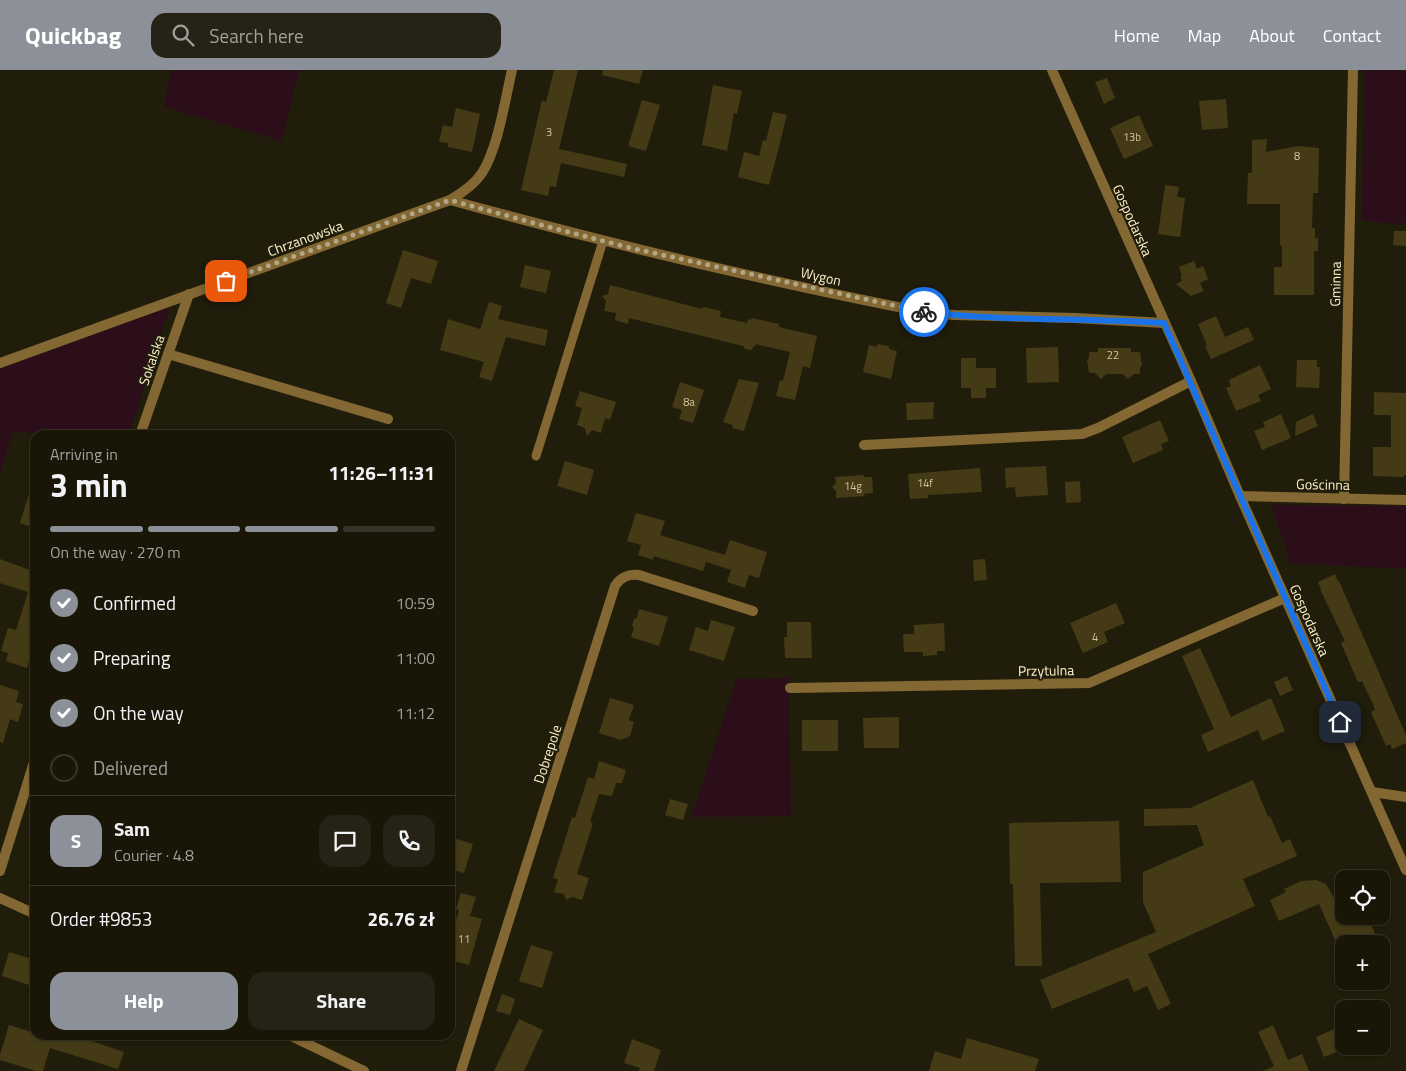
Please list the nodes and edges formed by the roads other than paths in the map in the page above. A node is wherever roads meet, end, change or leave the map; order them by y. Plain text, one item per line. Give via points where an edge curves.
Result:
1 (512, 70) edge
2 (1052, 70) edge
3 (1353, 70) edge
4 (450, 200) junction
5 (603, 241) junction
6 (189, 294) junction
7 (1164, 323) junction
8 (168, 354) junction
9 (0, 363) edge
10 (1191, 381) junction
11 (388, 419) dead end
12 (142, 430) edge
13 (864, 446) dead end
14 (536, 456) dead end
15 (1240, 496) junction
16 (1344, 499) junction
17 (1406, 500) edge
18 (1285, 598) junction
19 (753, 611) dead end
20 (790, 688) dead end
21 (30, 775) edge
22 (1372, 792) junction
23 (1406, 797) edge
24 (1406, 870) edge
25 (0, 872) edge
26 (0, 898) edge
27 (30, 912) edge
28 (299, 1040) edge
29 (364, 1071) edge
30 (461, 1071) edge

1 - 4 street, Chrzanowska via 492,153 482,174 468,189
2 - 7 street, Gospodarska
3 - 16 street, Gminna
4 - 5 street, Wygon
4 - 6 street, Chrzanowska
5 - 7 street, Wygon via 923,312
5 - 14 lane
6 - 8 street, Sokalska
6 - 9 street, Chrzanowska
7 - 10 street, Gospodarska
8 - 11 street
8 - 12 street, Sokalska
10 - 13 street via 1082,434
10 - 15 street, Gospodarska
15 - 16 street, Gościnna
15 - 18 street, Gospodarska
16 - 17 street, Gościnna
18 - 20 street, Przytulna via 1089,682
18 - 22 street, Gospodarska
19 - 30 street, Dobrepole via 639,575 625,576 615,586
21 - 25 street
22 - 23 street
22 - 24 street, Gospodarska
26 - 27 street
28 - 29 street

